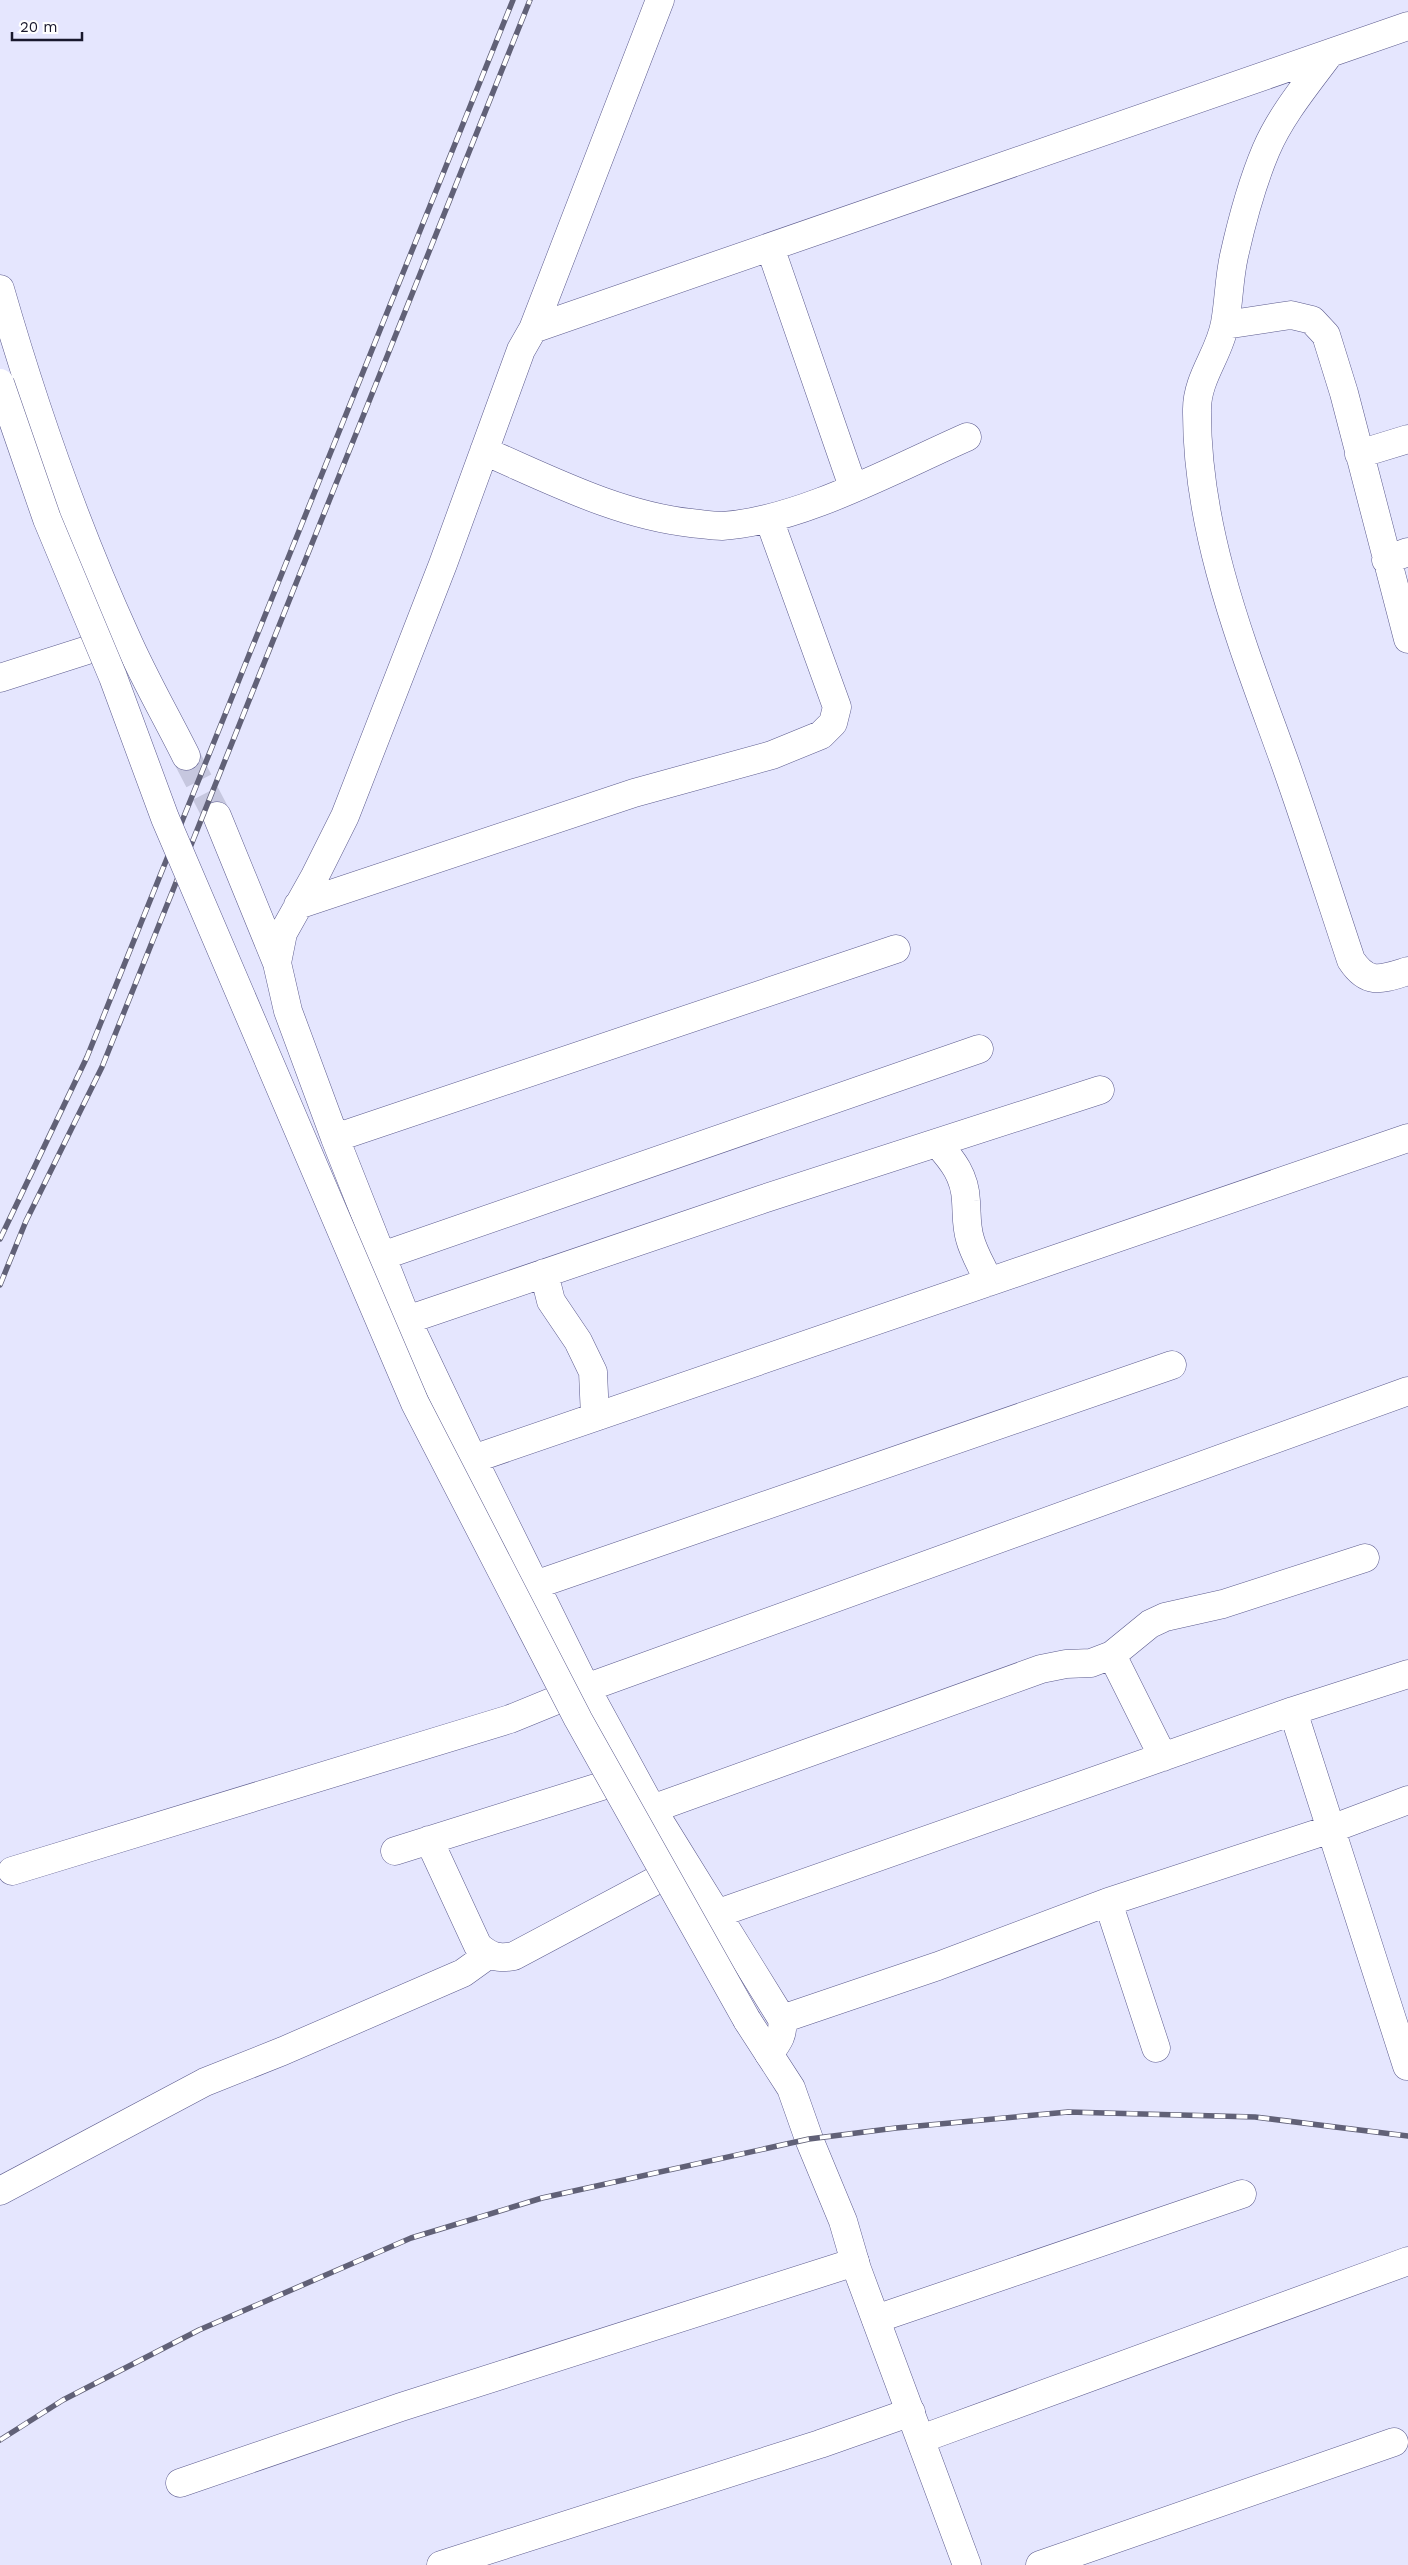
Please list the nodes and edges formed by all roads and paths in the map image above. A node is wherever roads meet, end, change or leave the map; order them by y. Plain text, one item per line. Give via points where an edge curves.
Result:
1 (660, 0) edge
2 (1408, 26) edge
3 (1330, 53) junction
4 (770, 247) junction
5 (0, 289) edge
6 (1225, 325) junction
7 (533, 329) junction
8 (0, 383) edge
9 (967, 437) dead end
10 (1408, 438) edge
11 (484, 451) junction
12 (1359, 454) junction
13 (853, 487) junction
14 (769, 519) junction
15 (1397, 556) edge
16 (126, 638) junction
17 (1408, 639) edge
18 (0, 678) edge
19 (186, 756) tunnel mouth
20 (217, 816) tunnel mouth
21 (298, 905) junction
22 (896, 949) dead end
23 (277, 963) junction
24 (1408, 971) edge
25 (979, 1048) dead end
26 (1100, 1090) dead end
27 (335, 1138) junction
28 (1408, 1138) edge
29 (938, 1143) junction
30 (382, 1256) junction
31 (544, 1273) junction
32 (989, 1282) junction
33 (407, 1320) junction
34 (1172, 1365) dead end
35 (1408, 1390) edge
36 (595, 1417) junction
37 (473, 1459) junction
38 (1365, 1558) dead end
39 (534, 1585) junction
40 (1112, 1655) junction
41 (1408, 1674) edge
42 (586, 1688) junction
43 (1293, 1711) junction
44 (1163, 1757) junction
45 (634, 1776) junction
46 (1408, 1800) edge
47 (652, 1809) junction
48 (1331, 1829) junction
49 (429, 1840) junction
50 (395, 1851) dead end
51 (685, 1865) junction
52 (12, 1871) dead end
53 (1108, 1902) junction
54 (716, 1914) junction
55 (488, 1955) junction
56 (782, 2019) junction
57 (1156, 2048) dead end
58 (769, 2054) junction
59 (1407, 2066) edge
60 (0, 2191) edge
61 (1242, 2194) dead end
62 (855, 2262) junction
63 (1408, 2262) edge
64 (876, 2319) junction
65 (911, 2412) junction
66 (921, 2439) junction
67 (1394, 2442) dead end
68 (180, 2483) dead end
69 (963, 2564) edge
70 (441, 2565) edge
71 (1040, 2565) edge

1 - 7 street
2 - 3 street
3 - 4 street
3 - 6 street via 1292,105 1267,148 1233,258
4 - 7 street
4 - 13 street
5 - 16 street via 19,357 55,461
6 - 12 street via 1291,315 1312,320 1326,335
6 - 24 street via 1202,379 1197,407 1201,485 1221,573 1244,653 1285,763 1350,960 1370,979
7 - 11 street via 521,350
8 - 58 street, bridge via 47,519 113,677 165,818 415,1403 578,1718
9 - 13 street
10 - 12 street
11 - 14 street via 599,500 659,519 720,526
11 - 21 street via 345,816
12 - 15 street
13 - 14 street
14 - 21 street via 837,707 833,724 821,735 772,755 634,793
15 - 17 street
16 - 18 street
16 - 19 street
20 - 23 street
21 - 23 street via 283,933
22 - 27 street
23 - 27 street via 288,1011
25 - 30 street
26 - 29 street
27 - 30 street
28 - 32 street
29 - 31 street
29 - 32 street via 963,1178 970,1240
30 - 33 street
31 - 33 street
31 - 36 street via 551,1301 578,1341 593,1372
32 - 36 street
33 - 37 street
34 - 39 street
35 - 42 street
36 - 37 street
37 - 39 street
38 - 40 street via 1223,1604 1165,1617 1150,1624
39 - 42 street
40 - 44 street
40 - 47 street via 1092,1663 1041,1669
41 - 43 street
42 - 45 street
42 - 52 street via 510,1719
43 - 44 street
43 - 48 street
44 - 54 street
45 - 47 street
45 - 49 street
46 - 48 street
47 - 51 street
48 - 53 street
48 - 59 street
49 - 50 street
49 - 55 street via 478,1946
51 - 54 street
51 - 55 street via 514,1956 500,1959
53 - 56 street via 938,1966
53 - 57 street
54 - 56 street
55 - 60 street via 463,1973 204,2082
56 - 58 street via 781,2038
58 - 62 street via 791,2088 843,2221
61 - 64 street
62 - 64 street
62 - 68 street via 402,2407
63 - 66 street
64 - 65 street
65 - 66 street
65 - 70 street
66 - 69 street
67 - 71 street

